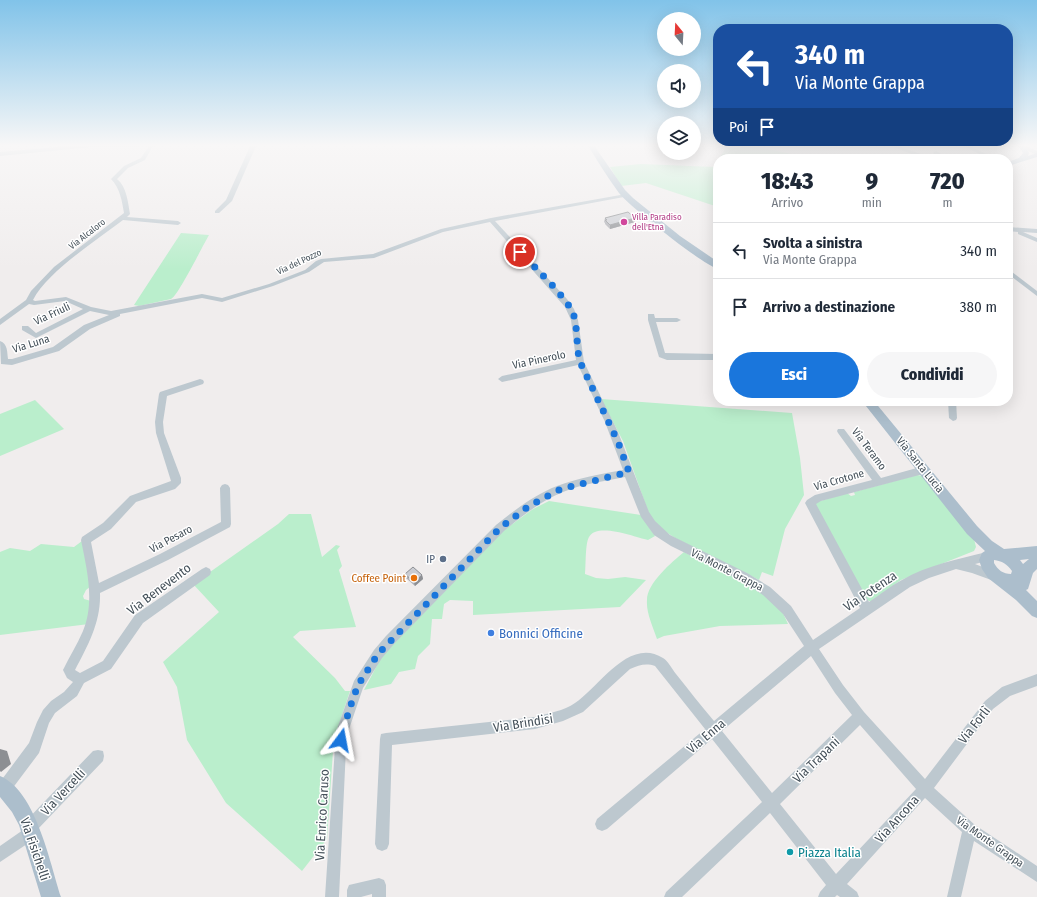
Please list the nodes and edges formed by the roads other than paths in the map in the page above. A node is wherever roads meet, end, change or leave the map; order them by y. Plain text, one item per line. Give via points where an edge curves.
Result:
1 (120, 186) edge
2 (235, 186) edge
3 (618, 186) edge
4 (624, 195) junction
5 (216, 212) dead end
6 (122, 218) junction
7 (491, 220) junction
8 (178, 223) dead end
9 (1013, 230) edge
10 (1013, 231) edge
11 (1037, 231) edge
12 (1037, 240) edge
13 (713, 263) edge
14 (1013, 275) edge
15 (1037, 294) edge
16 (29, 301) junction
17 (89, 309) junction
18 (122, 312) junction
19 (677, 320) dead end
20 (0, 323) edge
21 (25, 328) dead end
22 (0, 344) edge
23 (713, 357) edge
24 (580, 362) junction
25 (502, 379) dead end
26 (200, 382) dead end
27 (872, 406) edge
28 (952, 406) edge
29 (953, 418) dead end
30 (841, 431) dead end
31 (924, 470) junction
32 (629, 472) junction
33 (879, 482) junction
34 (225, 488) dead end
35 (972, 530) junction
36 (1037, 552) edge
37 (1002, 555) junction
38 (987, 557) junction
39 (950, 566) junction
40 (206, 572) dead end
41 (1027, 572) edge
42 (1000, 578) junction
43 (95, 590) junction
44 (867, 610) junction
45 (1037, 611) edge
46 (810, 648) junction
47 (80, 679) junction
48 (1037, 680) edge
49 (860, 716) junction
50 (713, 730) junction
51 (98, 756) dead end
52 (2, 786) edge
53 (925, 789) junction
54 (771, 803) junction
55 (602, 824) dead end
56 (30, 830) junction
57 (970, 830) junction
58 (382, 844) dead end
59 (0, 855) edge
60 (1037, 875) edge
61 (836, 885) junction
62 (51, 897) edge
63 (332, 897) edge
64 (354, 897) edge
65 (379, 897) edge
66 (671, 897) edge
67 (825, 897) edge
68 (852, 897) edge
69 (954, 897) edge

1 - 6 street via 127,214
2 - 5 street via 229,201
3 - 4 main road
4 - 7 street, Via del Pozzo
4 - 13 main road via 677,238
6 - 8 street
6 - 16 street, Via Alcaloro via 67,260 38,287
7 - 18 street, Via del Pozzo via 433,233 374,256 323,260 307,271 228,298 217,300 202,296
7 - 24 street, Via Monte Grappa via 568,306 574,316
9 - 11 street
10 - 12 street
14 - 15 street
16 - 17 street, Via del Pozzo via 34,303 66,300
16 - 20 street, Via Alcaloro
17 - 18 street, Via del Pozzo via 106,313
17 - 21 street, Via Friuli via 36,336
18 - 22 street, Via Luna via 87,328 56,349 12,362 4,362 3,348
19 - 23 street via 651,318 662,355
24 - 25 street, Via Pinerolo
24 - 32 street, Via Monte Grappa via 618,442
26 - 43 street via 163,394 160,433 176,483 133,499 107,526 86,540
27 - 31 main road, Via Santa Lucia
28 - 29 street
30 - 33 street, Via Teramo
31 - 33 street, Via Crotone
31 - 35 main road, Via Santa Lucia
32 - 46 street, Via Monte Grappa via 652,526 668,539 768,591 787,610
32 - 63 street, Via Enrico Caruso via 561,489 514,516 374,659 358,685 342,732 337,772
33 - 44 street, Via Crotone via 818,498 810,503
34 - 43 street, Via Pesaro via 226,524
35 - 37 main road
35 - 38 main road
36 - 37 main road
37 - 38 main road via 993,554
37 - 41 main road via 1013,561 1019,570
38 - 39 street, Via Potenza
38 - 42 main road via 988,567
39 - 42 street via 972,568
39 - 44 street, Via Potenza via 906,582
40 - 47 street, Via Benevento via 139,619 107,664
41 - 42 main road via 1015,580
41 - 45 main road via 1028,597
42 - 45 main road
43 - 47 street via 93,619 69,670
44 - 46 street, Via Potenza
46 - 49 street, Via Monte Grappa
46 - 50 street, Via Enna
47 - 52 street via 72,695 46,715 34,747
48 - 53 street, Via Forlì via 1006,691 989,705
49 - 53 street, Via Monte Grappa
49 - 54 street, Via Trapani
50 - 54 street, Via Brindisi
50 - 55 street, Via Enna
50 - 58 street, Via Brindisi via 659,662 647,659 624,666 581,707 556,718 535,723 386,739
51 - 56 street, Via Vercelli
52 - 56 main road, Via Fisichelli via 17,803
53 - 57 street, Via Monte Grappa
53 - 61 street, Via Ancona
54 - 61 street, Via Brindisi
54 - 66 street, Via Trapani
56 - 59 street, Via Vercelli
56 - 62 main road, Via Fisichelli
57 - 60 street, Via Monte Grappa
57 - 69 street
61 - 67 street, Via Ancona
61 - 68 street
64 - 65 street via 354,890 379,885

